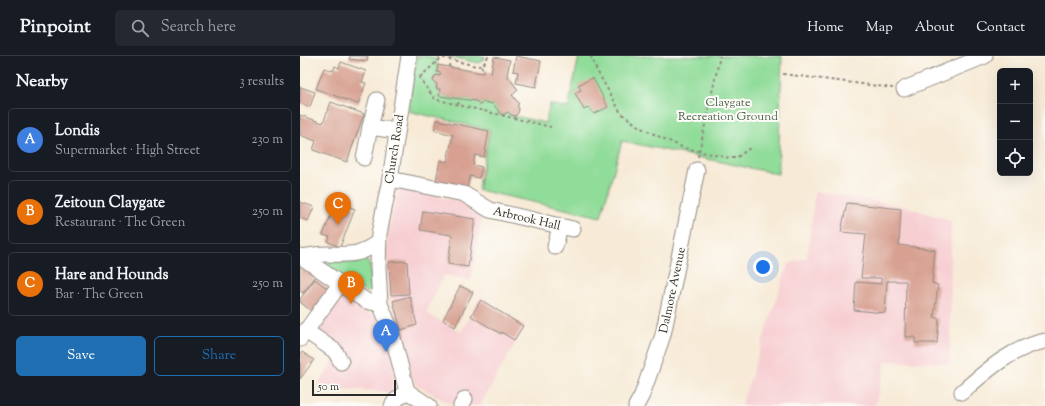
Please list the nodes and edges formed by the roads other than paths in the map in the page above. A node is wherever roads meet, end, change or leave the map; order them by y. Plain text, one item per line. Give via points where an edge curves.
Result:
1 (409, 56) edge
2 (985, 56) edge
3 (904, 89) road end
4 (377, 100) dead end
5 (370, 127) junction
6 (397, 131) junction
7 (364, 158) dead end
8 (698, 164) road end
9 (390, 179) junction
10 (378, 242) junction
11 (555, 247) dead end
12 (300, 256) edge
13 (340, 284) junction
14 (380, 304) junction
15 (303, 335) edge
16 (1045, 341) edge
17 (341, 362) dead end
18 (407, 391) junction
19 (962, 392) dead end
20 (392, 406) edge
21 (429, 406) edge
22 (636, 406) edge

1 - 6 street, Church Road
2 - 3 street
4 - 5 street
5 - 6 street
5 - 7 street
6 - 9 street, Church Road
8 - 22 street, Dalmore Avenue via 663,335
9 - 10 street, Church Road
9 - 11 street, Arbrook Hall via 464,194 490,210 566,227
10 - 12 street via 351,255
10 - 14 street, Church Road
12 - 13 street
13 - 14 street via 366,301
13 - 15 street
14 - 18 street, Church Road
15 - 17 street via 335,351
16 - 19 street via 1022,348 990,368
18 - 20 street
18 - 21 street

